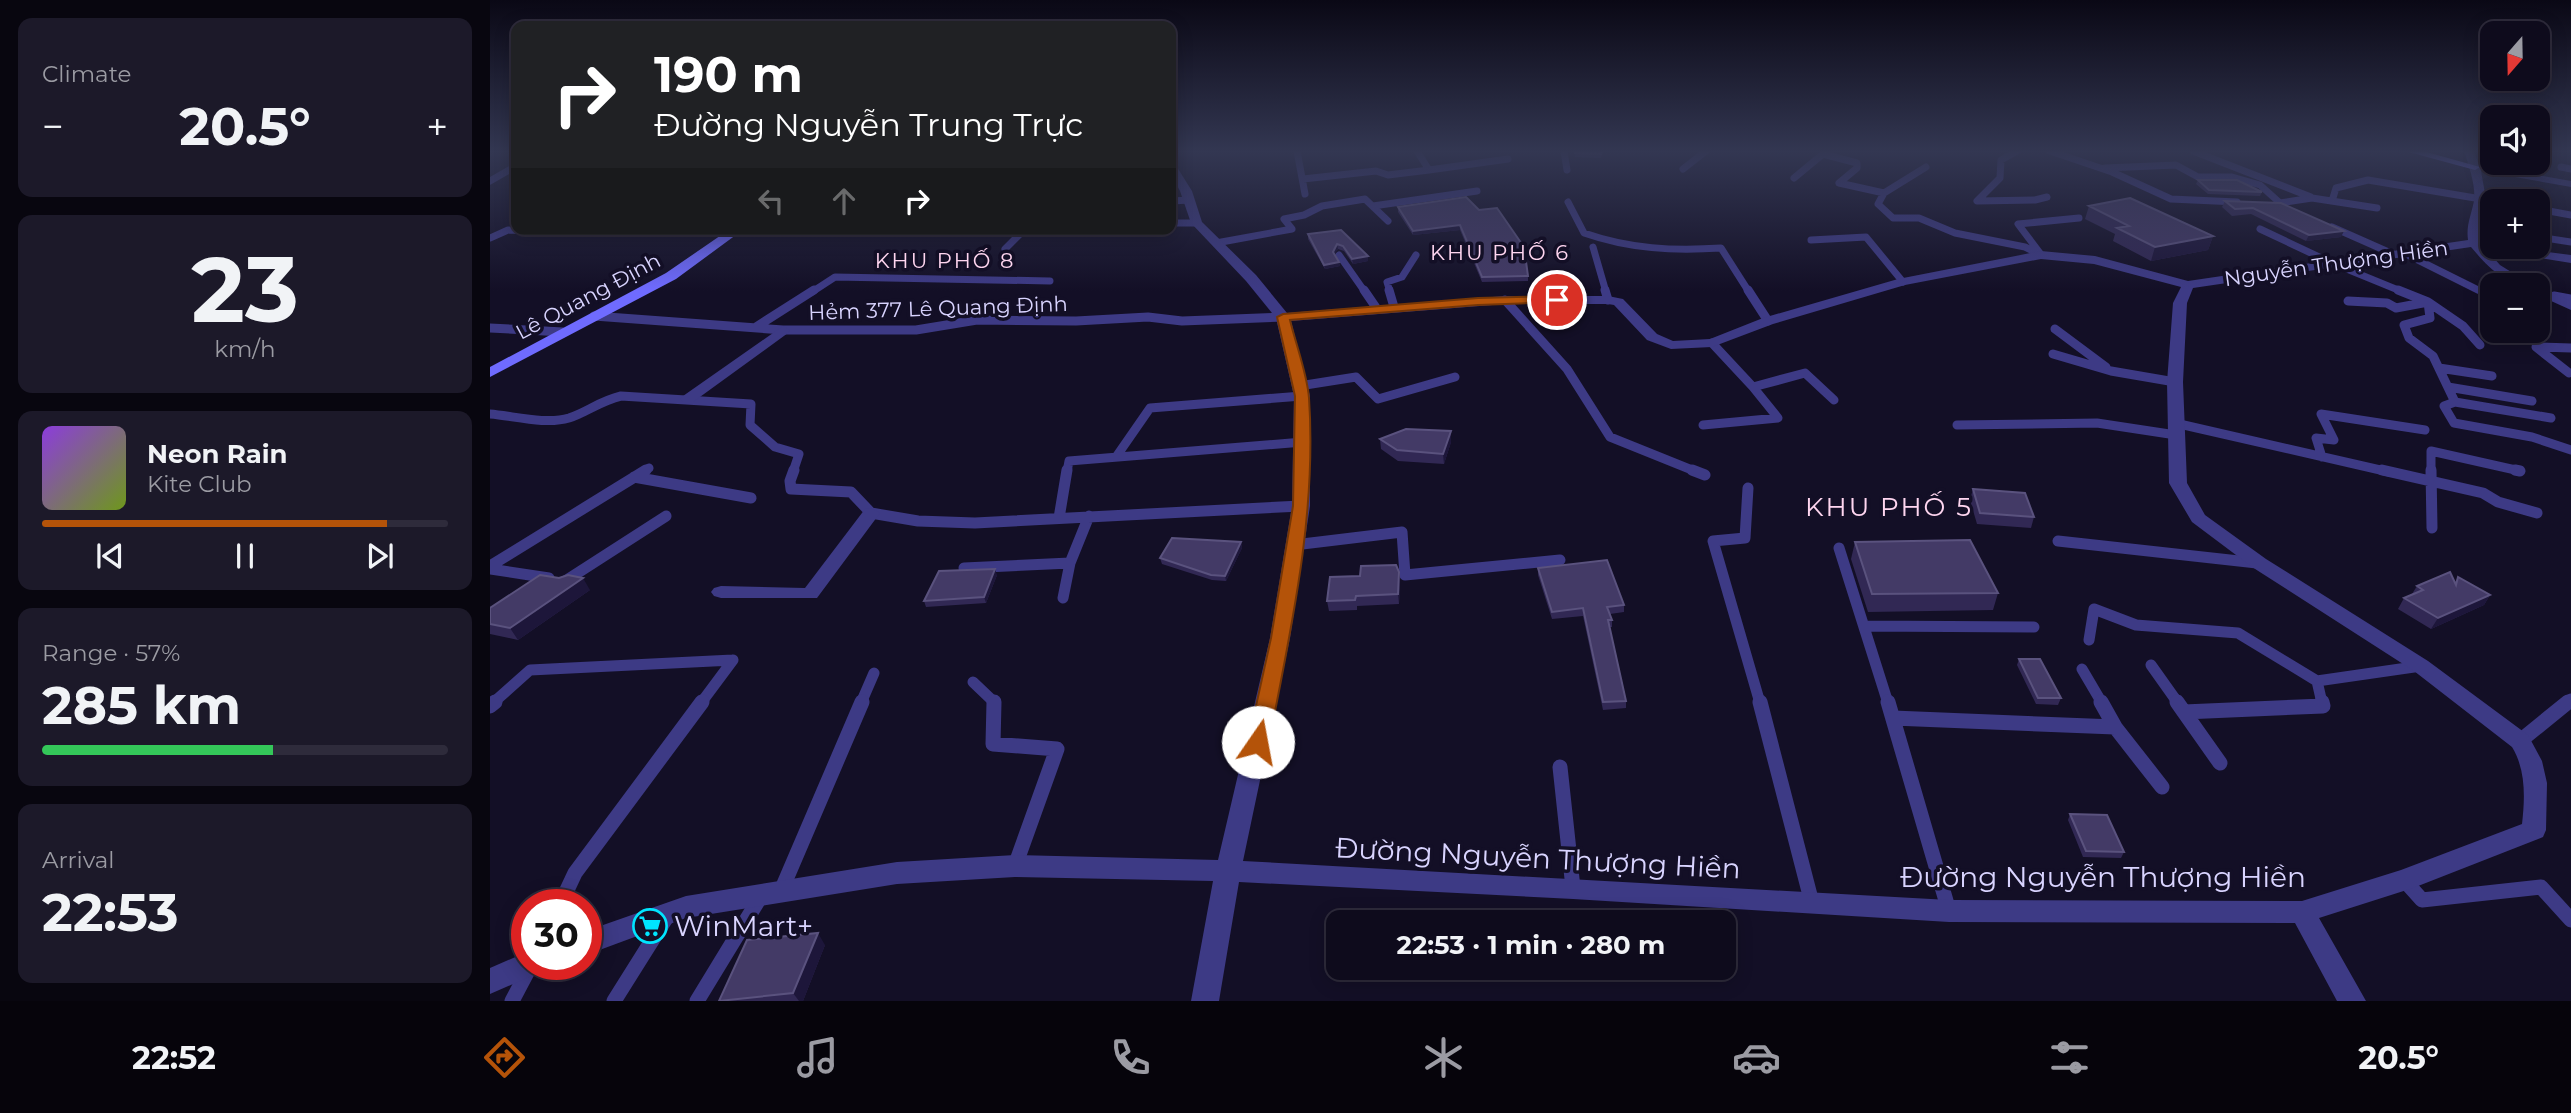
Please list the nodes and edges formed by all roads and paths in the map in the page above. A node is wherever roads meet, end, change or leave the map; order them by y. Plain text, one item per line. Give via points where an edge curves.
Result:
1 (1430, 198) edge
2 (1881, 198) edge
3 (1980, 198) edge
4 (2044, 198) edge
5 (2169, 198) edge
6 (2274, 198) edge
7 (2312, 198) joint
8 (2333, 198) edge
9 (1189, 200) joint
10 (1176, 201) edge
11 (2332, 201) junction
12 (1568, 202) dead end
13 (2245, 202) edge
14 (2268, 203) edge
15 (2280, 203) junction
16 (1373, 206) junction
17 (2377, 208) dead end
18 (2292, 209) edge
19 (2550, 211) edge
20 (2480, 212) edge
21 (2571, 215) edge
22 (2079, 218) dead end
23 (2318, 220) edge
24 (1388, 221) dead end
25 (1176, 223) edge
26 (1197, 223) junction
27 (2260, 229) dead end
28 (511, 230) edge
29 (729, 235) edge
30 (1019, 235) edge
31 (490, 238) edge
32 (2550, 239) edge
33 (1811, 240) dead end
34 (2571, 242) edge
35 (1216, 243) junction
36 (2474, 243) junction
37 (2480, 244) edge
38 (1593, 247) dead end
39 (1005, 249) dead end
40 (2398, 253) junction
41 (1339, 255) dead end
42 (1416, 255) dead end
43 (2041, 255) junction
44 (2550, 256) edge
45 (2571, 259) edge
46 (2332, 263) junction
47 (2505, 273) edge
48 (1050, 281) dead end
49 (1903, 282) junction
50 (2188, 285) junction
51 (2479, 290) dead end
52 (2550, 294) edge
53 (2554, 296) junction
54 (2571, 299) edge
55 (1505, 300) junction
56 (1608, 300) junction
57 (2348, 301) dead end
58 (2428, 302) junction
59 (2571, 306) edge
60 (1394, 307) junction
61 (1377, 309) junction
62 (594, 316) junction
63 (1283, 317) junction
64 (1768, 321) junction
65 (756, 327) junction
66 (490, 328) edge
67 (2055, 329) dead end
68 (783, 330) junction
69 (563, 332) junction
70 (1712, 343) junction
71 (2480, 345) dead end
72 (2571, 348) edge
73 (2053, 354) dead end
74 (2439, 368) junction
75 (2111, 371) junction
76 (490, 373) edge
77 (2569, 373) dead end
78 (2492, 376) dead end
79 (1455, 377) dead end
80 (2175, 382) junction
81 (1753, 387) junction
82 (2448, 387) junction
83 (1301, 391) junction
84 (688, 399) junction
85 (1834, 400) dead end
86 (2532, 401) dead end
87 (2455, 402) junction
88 (490, 414) edge
89 (2551, 418) dead end
90 (1703, 425) dead end
91 (1957, 425) dead end
92 (2175, 429) junction
93 (2425, 430) dead end
94 (1303, 442) junction
95 (2571, 450) edge
96 (1116, 457) junction
97 (2322, 457) junction
98 (649, 468) dead end
99 (2520, 471) dead end
100 (1705, 475) dead end
101 (634, 477) junction
102 (2431, 481) junction
103 (1748, 488) dead end
104 (751, 498) dead end
105 (1301, 506) junction
106 (871, 513) junction
107 (2537, 513) dead end
108 (666, 516) dead end
109 (1089, 516) junction
110 (1059, 518) junction
111 (2432, 528) dead end
112 (2058, 541) dead end
113 (1294, 545) junction
114 (1839, 548) dead end
115 (1560, 560) dead end
116 (1070, 563) junction
117 (2259, 563) junction
118 (490, 567) edge
119 (964, 568) edge
120 (721, 592) dead end
121 (1063, 598) dead end
122 (1864, 626) junction
123 (2034, 627) dead end
124 (2089, 640) dead end
125 (2151, 665) dead end
126 (2421, 666) junction
127 (2082, 669) dead end
128 (874, 673) dead end
129 (2317, 681) junction
130 (973, 682) dead end
131 (2571, 699) edge
132 (490, 706) edge
133 (2184, 712) junction
134 (1893, 718) junction
135 (2115, 727) junction
136 (2521, 741) junction
137 (2220, 763) dead end
138 (1560, 767) dead end
139 (2162, 787) dead end
140 (1015, 866) junction
141 (1228, 871) junction
142 (2404, 880) junction
143 (1573, 888) junction
144 (568, 889) edge
145 (771, 895) junction
146 (1812, 903) junction
147 (1949, 912) junction
148 (2302, 912) junction
149 (669, 913) junction
150 (2571, 920) edge
151 (602, 937) edge
152 (511, 972) edge
153 (522, 980) edge
154 (490, 981) edge
155 (512, 1001) edge
156 (614, 1001) edge
157 (697, 1001) edge
158 (1205, 1001) edge
159 (2351, 1001) edge

1 - 16 lane
2 - 43 lane via 1878,204 1893,218 1919,218 1955,233 2025,247
3 - 4 lane via 1977,201
5 - 13 lane
6 - 15 lane
7 - 11 lane
7 - 15 lane
8 - 11 lane
9 - 10 lane
9 - 26 street
11 - 17 lane
12 - 64 lane via 1584,233 1610,242 1656,252 1721,248
14 - 15 lane
15 - 18 lane
16 - 24 lane
16 - 35 lane via 1366,199 1322,206 1284,219 1292,229
19 - 21 lane
20 - 36 street, Nguyễn Thượng Hiền via 2472,226
22 - 43 lane via 2018,224
23 - 40 lane
25 - 26 lane
26 - 35 street
27 - 46 lane
28 - 31 lane
29 - 62 main road, Lê Quang Định via 671,276
30 - 39 lane
32 - 34 lane
33 - 49 lane via 1866,237
35 - 63 street
36 - 37 street
36 - 40 street, Nguyễn Thượng Hiền
36 - 47 street
38 - 56 lane
40 - 46 street, Nguyễn Thượng Hiền
40 - 51 lane
41 - 61 lane
42 - 60 lane via 1402,278 1387,282
43 - 49 street
43 - 50 street via 2095,260
44 - 45 street
46 - 50 street, Nguyễn Thượng Hiền
46 - 58 lane
48 - 65 lane via 835,277
49 - 64 street
50 - 80 street via 2180,303
52 - 53 street
53 - 54 lane
53 - 59 street
55 - 56 street
55 - 60 street
55 - 100 lane via 1567,369 1610,438
56 - 70 street via 1618,302 1651,337 1671,345
57 - 58 lane via 2387,303 2396,308
58 - 71 lane via 2463,326
58 - 74 lane via 2430,318 2404,325 2409,338 2434,356
60 - 61 street
61 - 63 street
62 - 65 lane, Hẻm 377 Lê Quang Định
62 - 69 main road, Lê Quang Định
63 - 68 lane, Hẻm 377 Lê Quang Định via 977,320 916,330
63 - 83 street
64 - 70 street
65 - 68 lane, Hẻm 377 Lê Quang Định
66 - 69 lane
67 - 75 lane
68 - 84 street
69 - 76 main road, Lê Quang Định
70 - 81 lane
72 - 77 lane via 2536,348
73 - 75 lane
74 - 78 lane
74 - 82 lane
75 - 80 lane
79 - 83 lane via 1378,399 1356,377
80 - 92 street
81 - 85 lane via 1805,373
81 - 90 lane via 1778,418
82 - 86 lane
82 - 87 lane
83 - 94 street
83 - 96 lane via 1150,408
84 - 88 lane via 621,396 553,420
84 - 106 lane via 751,404 750,425 775,447 799,454 791,489 851,492
87 - 89 lane
87 - 95 lane via 2444,406 2454,423 2532,437
91 - 92 lane via 2097,423
92 - 97 lane
92 - 117 street via 2178,483 2198,518
93 - 97 lane via 2321,414 2334,440 2316,438
94 - 96 lane
94 - 105 street
96 - 110 lane via 1069,461
97 - 102 lane
98 - 101 lane
99 - 102 lane via 2431,451
101 - 104 lane
101 - 118 lane
102 - 107 lane via 2483,493
102 - 111 lane
103 - 146 lane via 1745,538 1713,541
105 - 109 lane
105 - 113 street
106 - 110 lane via 975,523
106 - 120 street via 810,594
108 - 118 lane via 568,581
109 - 110 lane
109 - 116 lane
112 - 117 lane
113 - 115 lane via 1402,532 1405,575
113 - 141 street via 1280,638
114 - 122 lane
116 - 119 lane
116 - 121 lane
117 - 126 street
122 - 123 lane
122 - 134 lane
124 - 129 lane via 2094,609 2136,625 2238,633
125 - 133 lane
126 - 129 lane
126 - 136 street
127 - 135 lane
128 - 145 lane
129 - 133 lane via 2323,706
130 - 140 lane via 995,703 993,744 1057,749
131 - 136 lane
132 - 144 lane via 530,670 733,660
133 - 137 lane
134 - 135 lane
134 - 147 lane
135 - 139 lane
136 - 142 street, Đường Nguyễn Thượng Hiền via 2532,757 2534,830
138 - 143 lane
140 - 141 street
140 - 145 street via 897,873
141 - 143 street, Đường Nguyễn Thượng Hiền
141 - 158 street
142 - 148 street, Đường Nguyễn Thượng Hiền
142 - 150 lane via 2422,901 2541,887
143 - 146 street, Đường Nguyễn Thượng Hiền
145 - 149 street
145 - 157 lane
146 - 147 street, Đường Nguyễn Thượng Hiền
147 - 148 street, Đường Nguyễn Thượng Hiền
148 - 159 street
149 - 151 street
149 - 156 lane
152 - 154 street
153 - 155 lane

